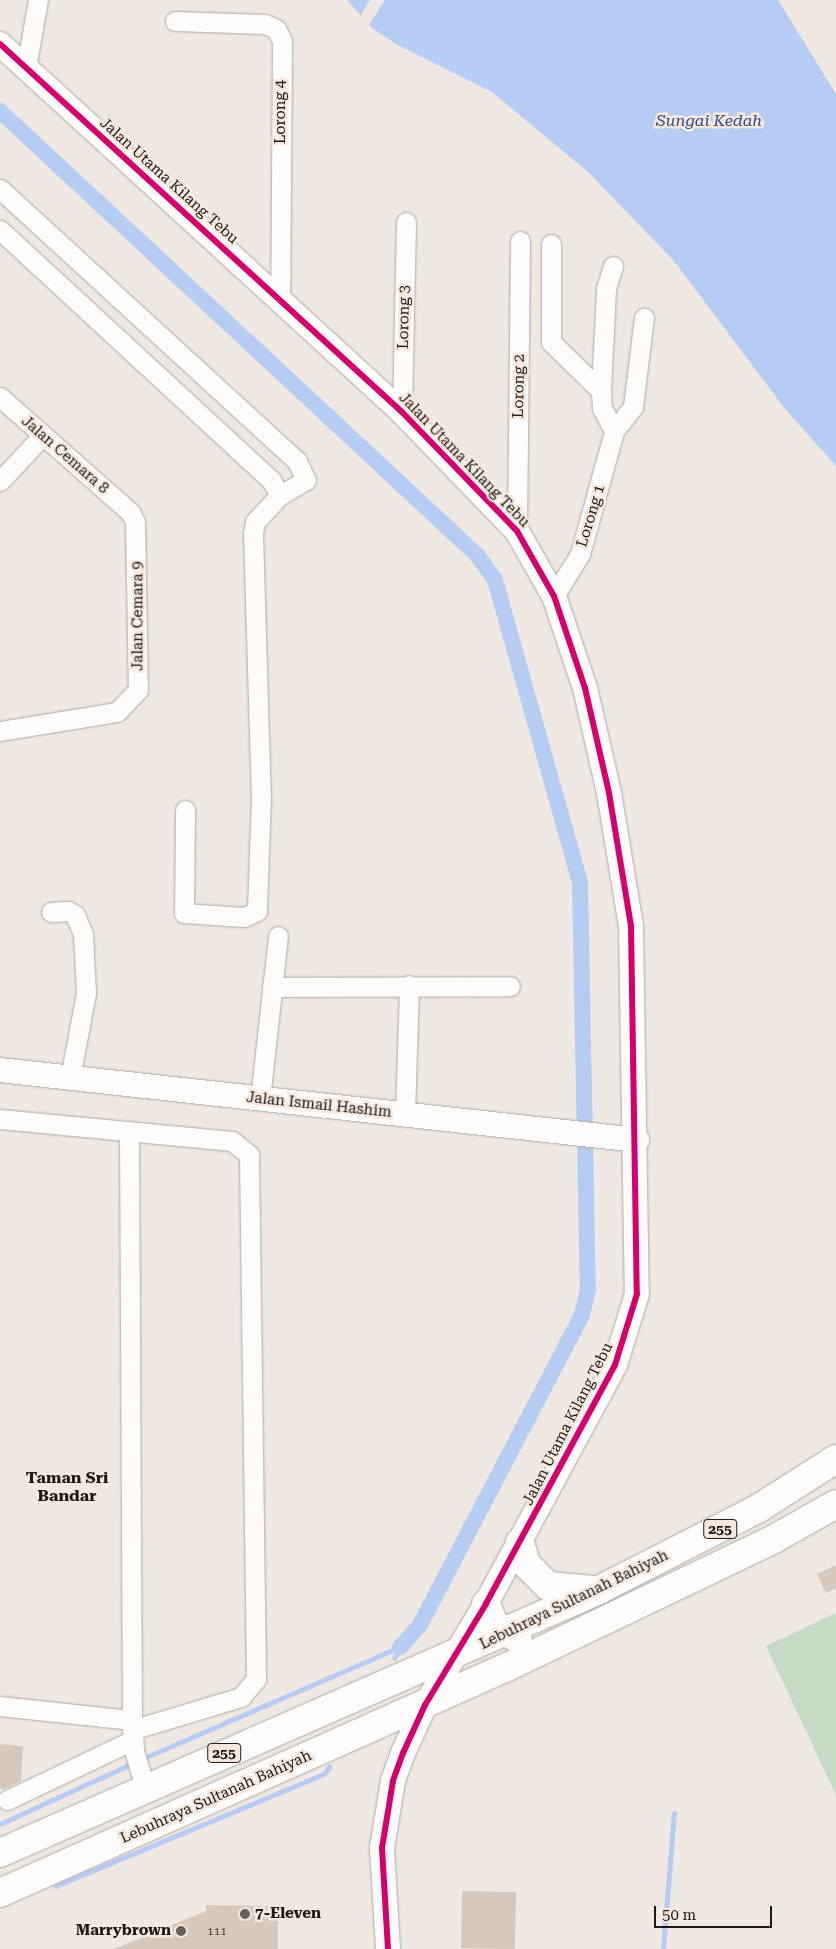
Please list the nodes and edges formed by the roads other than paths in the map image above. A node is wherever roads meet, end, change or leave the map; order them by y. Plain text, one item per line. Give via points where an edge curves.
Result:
1 (38, 0) edge
2 (175, 21) dead end
3 (0, 44) edge
4 (26, 68) junction
5 (0, 188) edge
6 (406, 222) dead end
7 (0, 230) edge
8 (520, 241) dead end
9 (551, 244) dead end
10 (614, 266) dead end
11 (280, 299) junction
12 (644, 318) dead end
13 (160, 333) junction
14 (139, 358) junction
15 (601, 391) junction
16 (0, 397) edge
17 (402, 412) junction
18 (614, 431) junction
19 (42, 436) junction
20 (0, 481) edge
21 (280, 495) junction
22 (130, 512) joint
23 (517, 531) junction
24 (554, 596) junction
25 (0, 731) edge
26 (185, 810) dead end
27 (51, 912) dead end
28 (278, 936) dead end
29 (409, 984) junction
30 (510, 986) dead end
31 (272, 987) junction
32 (0, 1070) edge
33 (70, 1078) junction
34 (260, 1099) junction
35 (406, 1115) junction
36 (0, 1119) edge
37 (129, 1131) junction
38 (637, 1140) junction
39 (836, 1459) edge
40 (836, 1504) edge
41 (520, 1542) junction
42 (599, 1590) junction
43 (486, 1604) junction
44 (503, 1633) junction
45 (552, 1644) junction
46 (451, 1659) junction
47 (425, 1705) junction
48 (0, 1706) edge
49 (133, 1735) junction
50 (143, 1779) junction
51 (7, 1800) dead end
52 (0, 1853) edge
53 (0, 1893) edge
54 (388, 1949) edge

1 - 4 street
2 - 11 street, Lorong 4 via 265,24 276,29 282,42
3 - 4 street, Jalan Utama Kilang Tebu
4 - 11 street, Jalan Utama Kilang Tebu
5 - 13 street
6 - 17 street, Lorong 3
7 - 14 street
8 - 23 street, Lorong 2
9 - 15 street via 551,342
10 - 15 street via 606,288
11 - 17 street, Jalan Utama Kilang Tebu
12 - 18 street, Lorong 1 via 633,407
13 - 14 street
13 - 21 street via 305,470 306,480
14 - 21 street via 270,480
15 - 18 street via 602,408
16 - 19 street, Jalan Cemara 8
17 - 23 street, Jalan Utama Kilang Tebu
18 - 24 street, Lorong 1 via 583,546
19 - 20 street
19 - 22 street, Jalan Cemara 8
21 - 26 street via 256,522 253,533 261,795 257,911 244,917 184,913
22 - 25 street, Jalan Cemara 9 via 137,534 138,690 117,712
23 - 24 street, Jalan Utama Kilang Tebu
24 - 38 street, Jalan Utama Kilang Tebu via 585,688 625,885 631,926
27 - 33 street via 68,910 76,916 82,934 86,993
28 - 31 street
29 - 30 street
29 - 31 street
29 - 35 street
31 - 34 street
32 - 33 street, Jalan Ismail Hashim
33 - 34 street, Jalan Ismail Hashim
34 - 35 street, Jalan Ismail Hashim
35 - 38 street, Jalan Ismail Hashim
36 - 37 street
37 - 49 street
37 - 49 street via 232,1141 249,1155 256,1679 241,1697
38 - 41 street, Jalan Utama Kilang Tebu via 639,1262 630,1326 611,1373
39 - 42 main road, Lebuhraya Sultanah Bahiyah / 255 via 759,1508
40 - 45 main road, Lebuhraya Sultanah Bahiyah / 255 via 774,1539
41 - 42 main road via 526,1564 548,1586
41 - 43 street, Jalan Utama Kilang Tebu
42 - 44 main road, Lebuhraya Sultanah Bahiyah / 255
43 - 44 main road via 490,1619
43 - 46 street, Jalan Utama Kilang Tebu
44 - 45 main road
44 - 46 main road, Lebuhraya Sultanah Bahiyah / 255
45 - 47 main road, Lebuhraya Sultanah Bahiyah / 255
46 - 47 street, Jalan Utama Kilang Tebu
46 - 50 main road, Lebuhraya Sultanah Bahiyah / 255
47 - 53 main road, Lebuhraya Sultanah Bahiyah / 255
47 - 54 street, Jalan Utama Kilang Tebu via 392,1781 382,1848
48 - 49 street
49 - 50 street
49 - 51 street
50 - 52 main road, Lebuhraya Sultanah Bahiyah / 255

